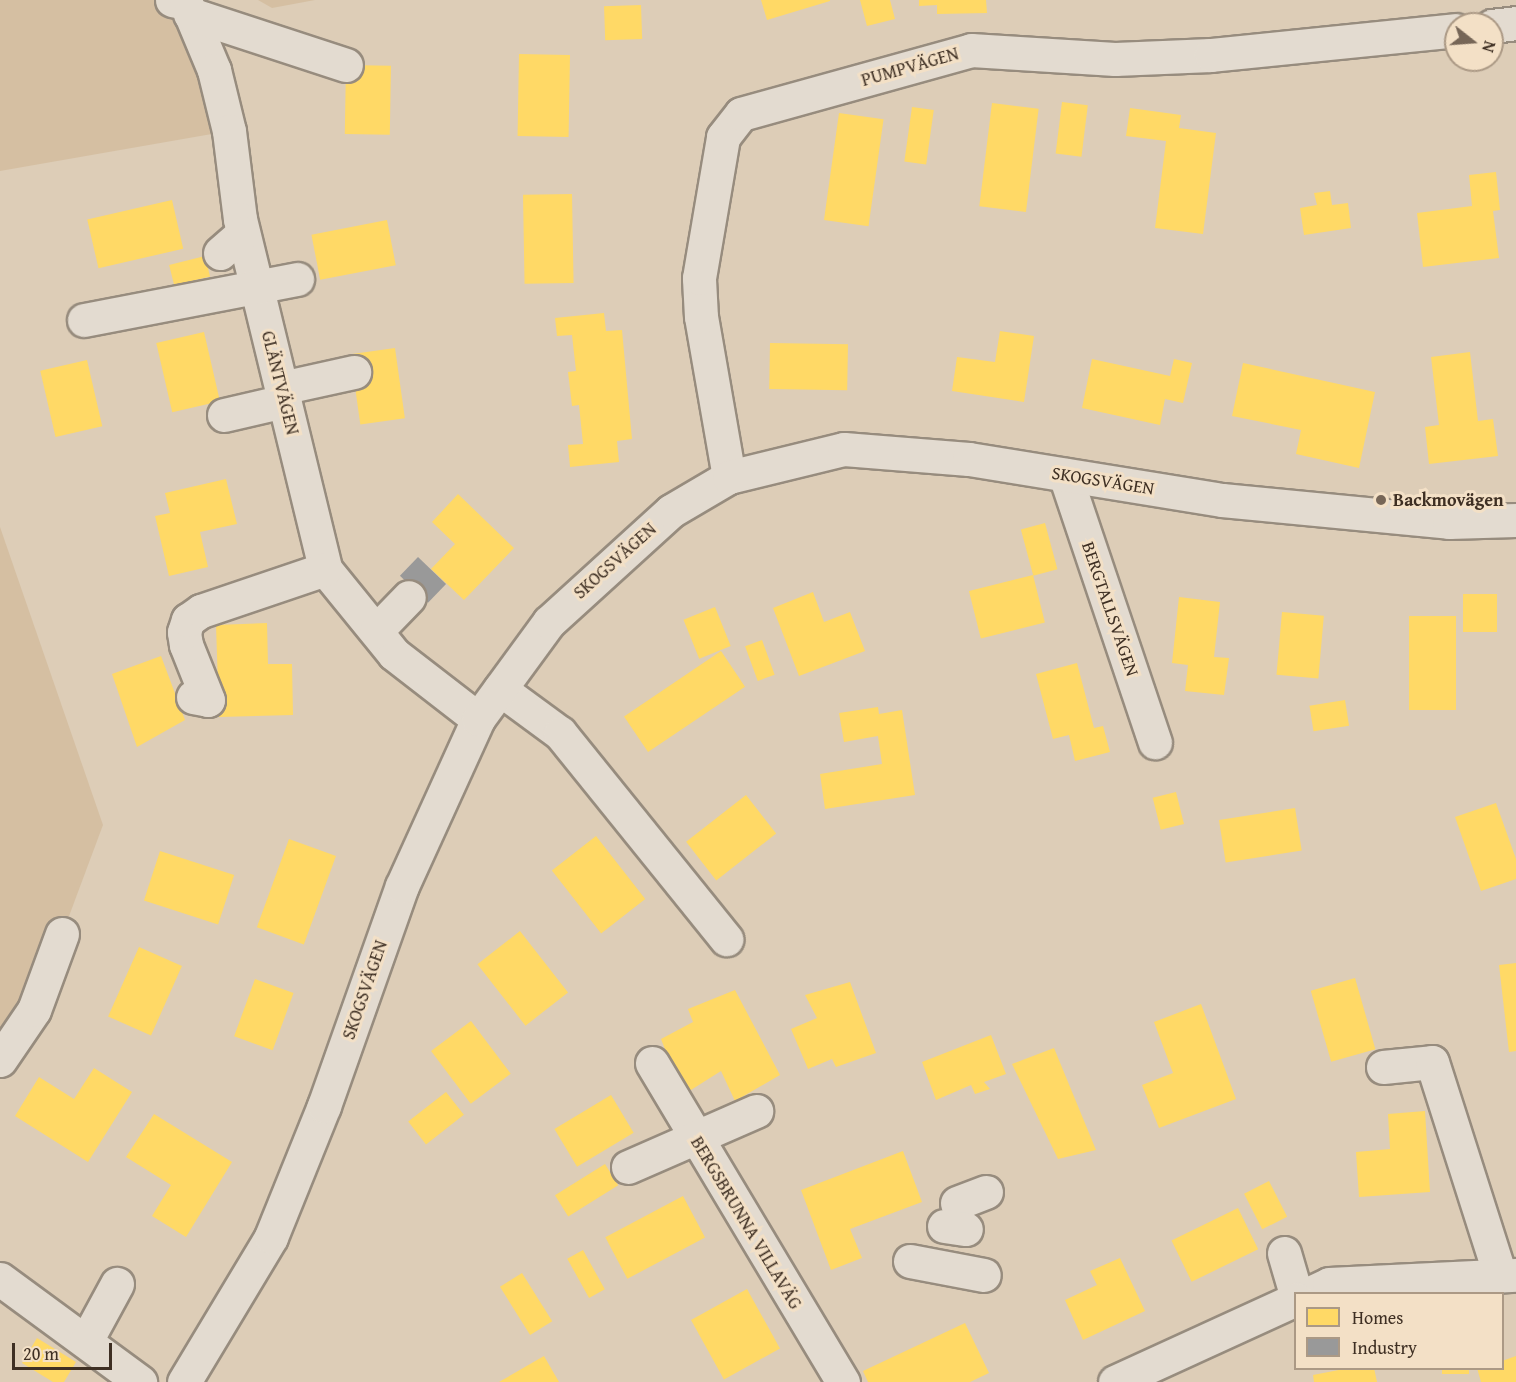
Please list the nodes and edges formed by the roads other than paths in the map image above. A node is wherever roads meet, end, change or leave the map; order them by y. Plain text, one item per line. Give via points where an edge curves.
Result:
1 (181, 7) edge
2 (1444, 31) edge
3 (346, 65) dead end
4 (297, 279) dead end
5 (257, 289) junction
6 (84, 320) dead end
7 (354, 372) dead end
8 (283, 395) junction
9 (224, 415) dead end
10 (1065, 476) junction
11 (729, 477) junction
12 (1516, 520) edge
13 (325, 569) junction
14 (409, 597) dead end
15 (376, 631) junction
16 (500, 689) junction
17 (193, 697) dead end
18 (478, 719) junction
19 (1155, 742) dead end
20 (62, 934) dead end
21 (726, 939) dead end
22 (0, 1060) edge
23 (652, 1063) dead end
24 (1383, 1067) dead end
25 (756, 1111) dead end
26 (694, 1138) junction
27 (628, 1167) dead end
28 (1284, 1253) dead end
29 (910, 1260) dead end
30 (984, 1275) dead end
31 (1508, 1275) edge
32 (0, 1279) edge
33 (117, 1284) dead end
34 (1441, 1286) edge
35 (1296, 1292) edge
36 (1310, 1292) edge
37 (1294, 1300) edge
38 (86, 1341) junction
39 (140, 1382) edge
40 (184, 1382) edge
41 (843, 1382) edge
42 (1115, 1382) edge

1 - 3 street
1 - 5 street, GLÄNTVÄGEN via 219,90 231,243
2 - 11 street, PUMPVÄGEN via 1115,59 971,50 741,114 723,137 699,278 701,317
4 - 5 street
5 - 6 street
5 - 8 street, GLÄNTVÄGEN
7 - 8 street
8 - 9 street
8 - 13 street, GLÄNTVÄGEN
10 - 11 street, SKOGSVÄGEN via 969,459 844,449
10 - 12 street, SKOGSVÄGEN via 1222,500 1385,517 1449,522
10 - 19 street, BERGTALLSVÄGEN
11 - 16 street, SKOGSVÄGEN via 671,511 549,622
13 - 15 street, GLÄNTVÄGEN
13 - 17 street via 250,603 201,611 188,620 171,637 208,700
14 - 15 street
15 - 18 street, GLÄNTVÄGEN via 394,654
16 - 18 street, SKOGSVÄGEN
16 - 21 street via 560,732
18 - 40 street, SKOGSVÄGEN via 402,886 324,1106 272,1237
20 - 22 street via 34,1010
23 - 26 street, BERGSBRUNNA VILLAVÄG
24 - 31 street via 1432,1062
25 - 26 street
26 - 27 street
26 - 41 street, BERGSBRUNNA VILLAVÄG
28 - 35 street
29 - 30 street
31 - 34 street
32 - 38 street
33 - 38 street
34 - 36 street via 1329,1284
37 - 42 street
38 - 39 street

